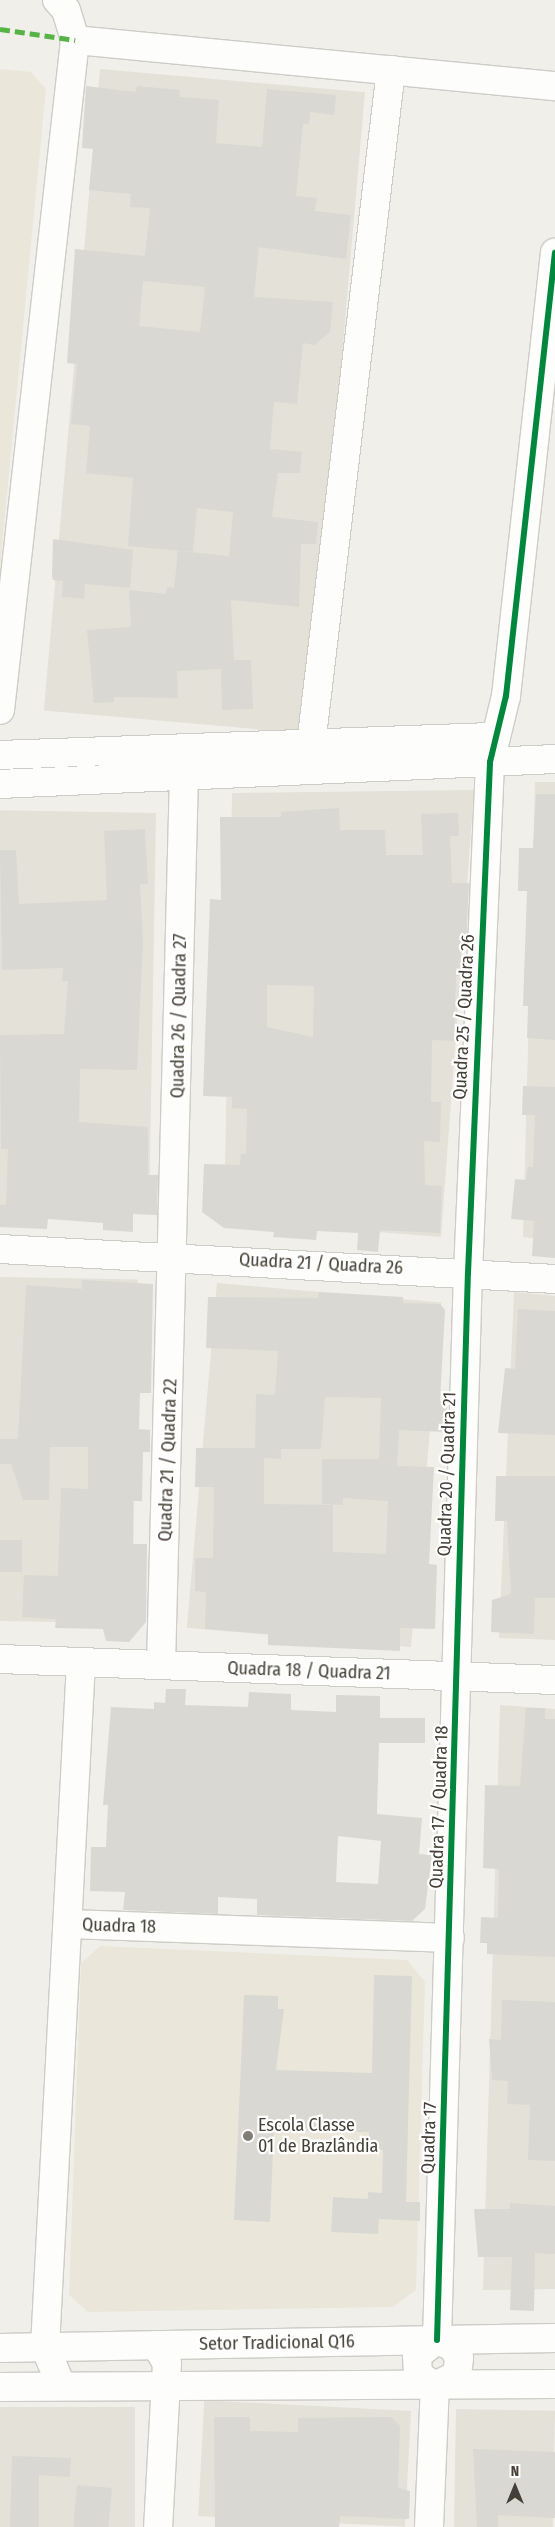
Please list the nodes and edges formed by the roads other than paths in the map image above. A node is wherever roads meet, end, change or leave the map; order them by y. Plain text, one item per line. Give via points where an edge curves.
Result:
1 (57, 0) edge
2 (75, 40) junction
3 (391, 70) junction
4 (555, 86) edge
5 (555, 253) edge
6 (0, 710) edge
7 (311, 741) junction
8 (493, 749) junction
9 (174, 750) junction
10 (0, 755) edge
11 (555, 759) edge
12 (308, 770) junction
13 (184, 775) junction
14 (0, 784) edge
15 (0, 1249) edge
16 (174, 1256) junction
17 (468, 1273) junction
18 (555, 1279) edge
19 (0, 1659) edge
20 (81, 1662) junction
21 (161, 1665) junction
22 (457, 1676) junction
23 (555, 1680) edge
24 (70, 1924) junction
25 (450, 1938) junction
26 (555, 2338) edge
27 (437, 2340) junction
28 (156, 2346) junction
29 (0, 2348) edge
30 (45, 2348) junction
31 (555, 2384) edge
32 (61, 2386) junction
33 (165, 2386) junction
34 (435, 2386) junction
35 (0, 2387) edge
36 (158, 2527) edge
37 (429, 2527) edge

1 - 2 street via 66,10
2 - 3 street
2 - 6 street
3 - 4 street
3 - 7 street
5 - 8 street, Quadra 25 / Quadra 26 via 506,696
7 - 8 street
7 - 9 street
7 - 12 street
8 - 11 street
8 - 12 street
8 - 17 street, Quadra 25 / Quadra 26
9 - 10 street
9 - 13 street
12 - 13 street
13 - 14 street
13 - 16 street, Quadra 26 / Quadra 27
15 - 16 street, Quadra 21 / Quadra 26
16 - 17 street, Quadra 21 / Quadra 26
16 - 21 street, Quadra 21 / Quadra 22
17 - 18 street, Quadra 21 / Quadra 26
17 - 22 street, Quadra 20 / Quadra 21
19 - 20 street
20 - 21 street
20 - 24 street, Quadra 18
21 - 22 street, Quadra 18 / Quadra 21
22 - 23 street, Quadra 18 / Quadra 21
22 - 25 street, Quadra 17 / Quadra 18
24 - 25 street, Quadra 18
24 - 30 street
25 - 27 street, Quadra 17
26 - 27 street, Setor Tradicional Q16
27 - 28 street, Setor Tradicional Q16
27 - 34 street via 453,2348 459,2358 457,2375
28 - 30 street, Setor Tradicional Q16
28 - 33 street via 167,2363
29 - 30 street, Setor Tradicional Q16
30 - 32 street
31 - 34 street
32 - 33 street
32 - 35 street
33 - 34 street
33 - 36 street
34 - 37 street

